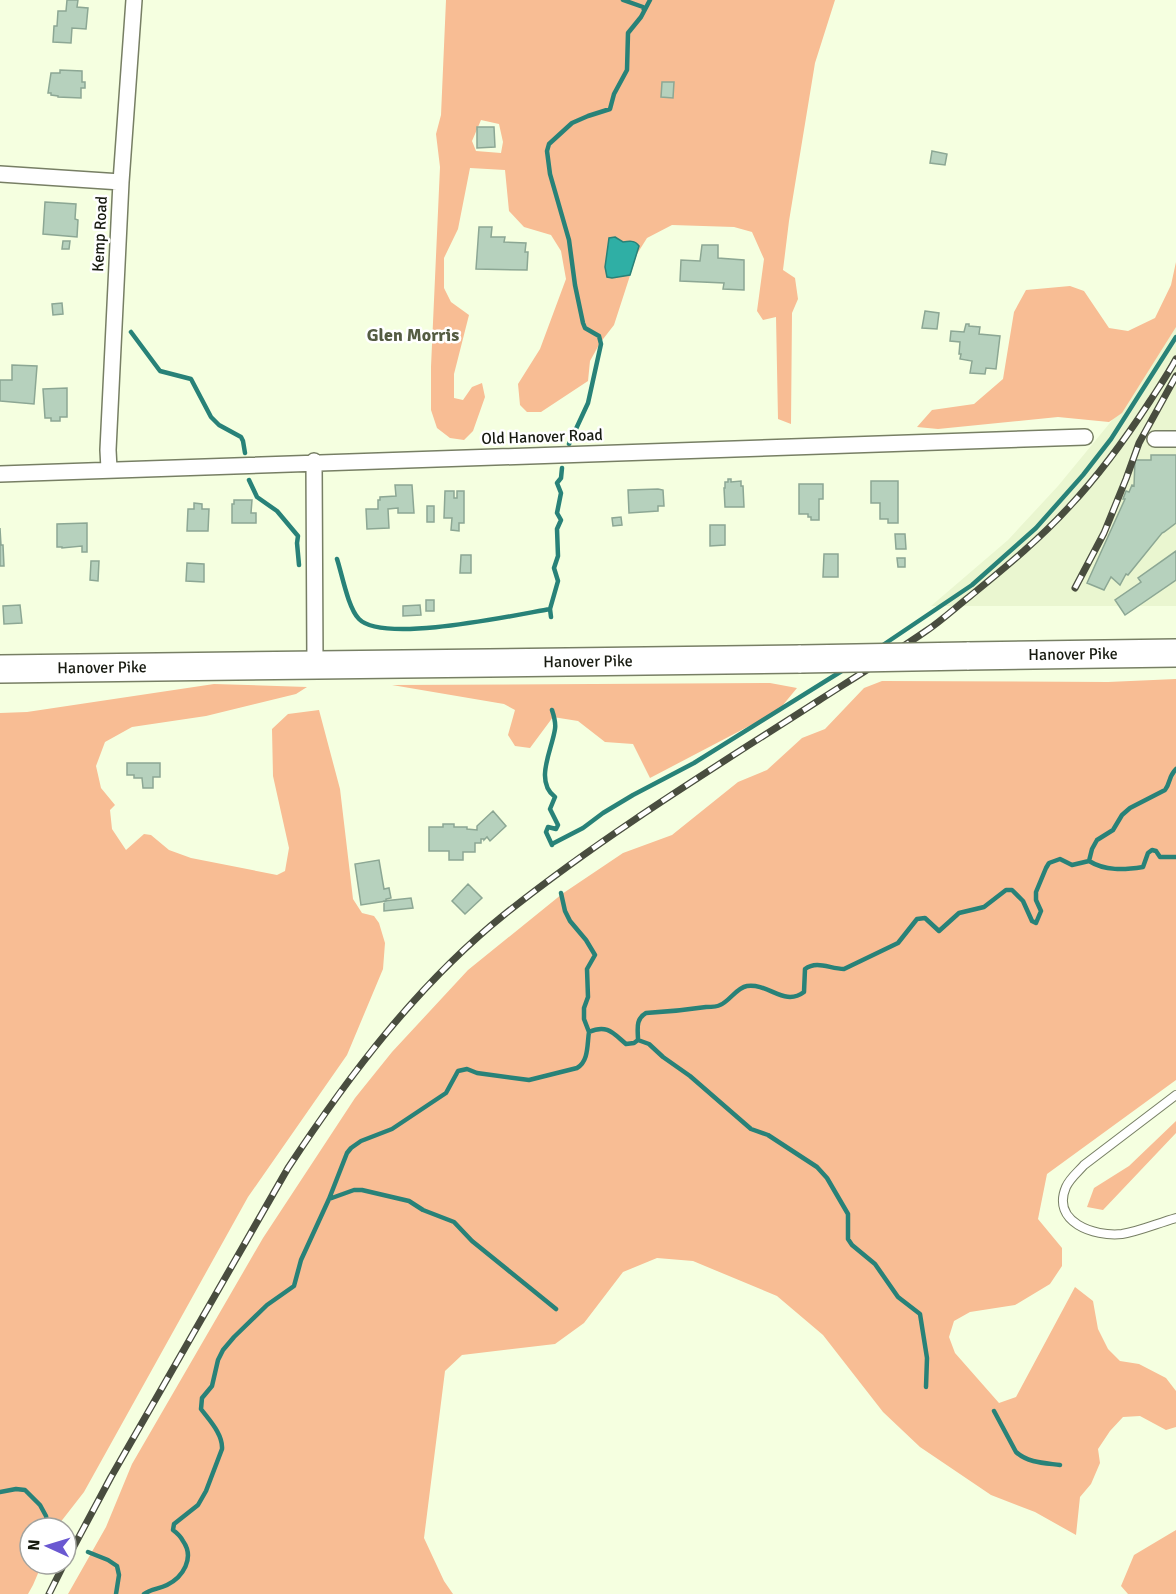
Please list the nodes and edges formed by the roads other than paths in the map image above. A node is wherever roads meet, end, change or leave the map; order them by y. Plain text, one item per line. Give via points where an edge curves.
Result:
1 (134, 0) edge
2 (0, 174) edge
3 (121, 182) junction
4 (1085, 437) dead end
5 (1176, 439) edge
6 (1155, 440) dead end
7 (314, 461) junction
8 (109, 470) junction
9 (0, 474) edge
10 (1176, 653) edge
11 (315, 665) junction
12 (0, 669) edge
13 (1176, 1095) edge
14 (1176, 1218) edge

1 - 3 street, Kemp Road
2 - 3 street
3 - 8 street, Kemp Road
4 - 7 street, Old Hanover Road
5 - 6 street
7 - 8 street, Old Hanover Road
7 - 11 street
8 - 9 street, Old Hanover Road
10 - 11 highway, Hanover Pike, bridge
11 - 12 highway, Hanover Pike
13 - 14 lane via 1084,1165 1065,1188 1063,1199 1064,1211 1070,1219 1103,1233 1120,1234

